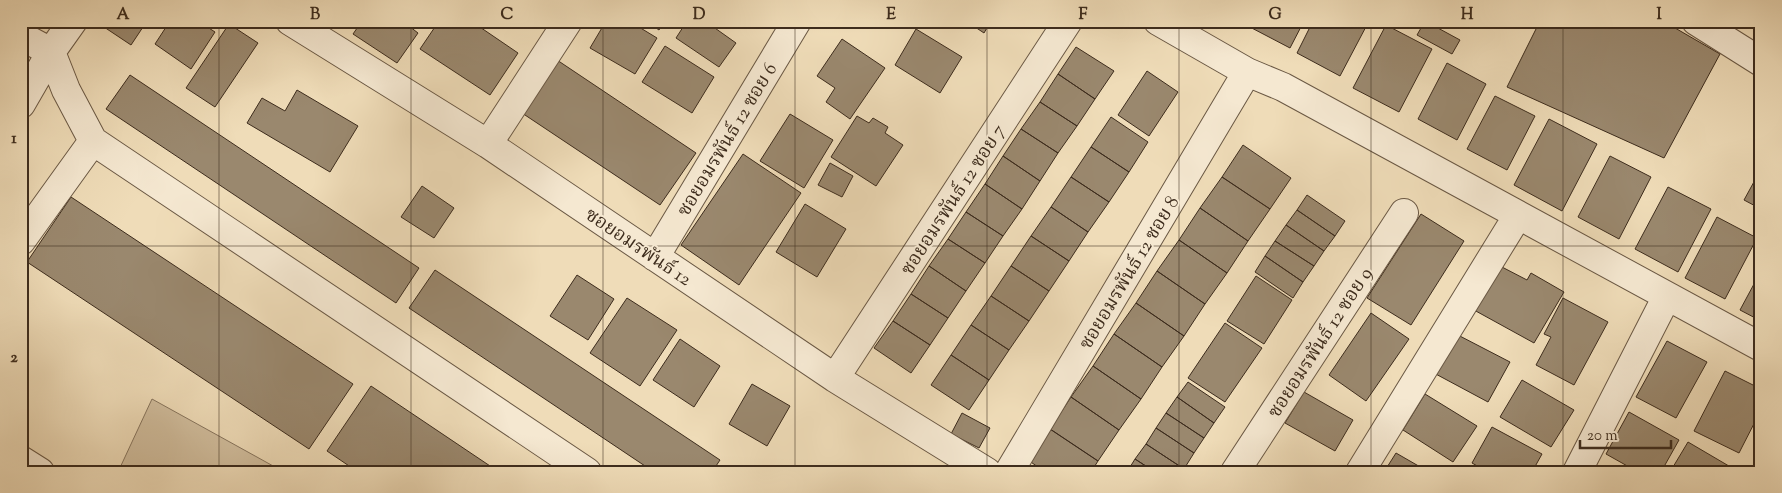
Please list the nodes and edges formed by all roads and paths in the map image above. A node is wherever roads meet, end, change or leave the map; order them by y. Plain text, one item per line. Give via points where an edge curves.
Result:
1 (73, 21) edge
2 (290, 21) edge
3 (568, 21) edge
4 (797, 21) edge
5 (1068, 21) edge
6 (1158, 21) edge
7 (1696, 21) edge
8 (320, 29) edge
9 (21, 36) edge
10 (51, 52) junction
11 (1761, 62) edge
12 (1247, 72) junction
13 (21, 104) edge
14 (93, 141) junction
15 (488, 144) junction
16 (1404, 213) dead end
17 (1518, 215) junction
18 (21, 241) edge
19 (655, 258) junction
20 (1667, 296) junction
21 (1761, 348) edge
22 (835, 378) junction
23 (21, 460) edge
24 (40, 472) edge
25 (587, 472) edge
26 (987, 472) edge
27 (1009, 472) edge
28 (1235, 472) edge
29 (1360, 472) edge
30 (1577, 472) edge

1 - 10 street
2 - 8 street, ซอยอมรพันธ์ 12
3 - 15 street
4 - 19 street, ซอยอมรพันธ์ 12 ซอย 6
5 - 22 street, ซอยอมรพันธ์ 12 ซอย 7
6 - 12 street
7 - 11 street
8 - 15 street, ซอยอมรพันธ์ 12
9 - 10 street
10 - 13 street
10 - 14 street via 66,90
12 - 17 street via 1282,87
12 - 27 street, ซอยอมรพันธ์ 12 ซอย 8
14 - 18 street
14 - 25 street
15 - 19 street, ซอยอมรพันธ์ 12
16 - 28 street, ซอยอมรพันธ์ 12 ซอย 9
17 - 20 street
17 - 29 street
19 - 22 street, ซอยอมรพันธ์ 12
20 - 21 street
20 - 30 street
22 - 26 street, ซอยอมรพันธ์ 12
23 - 24 street

